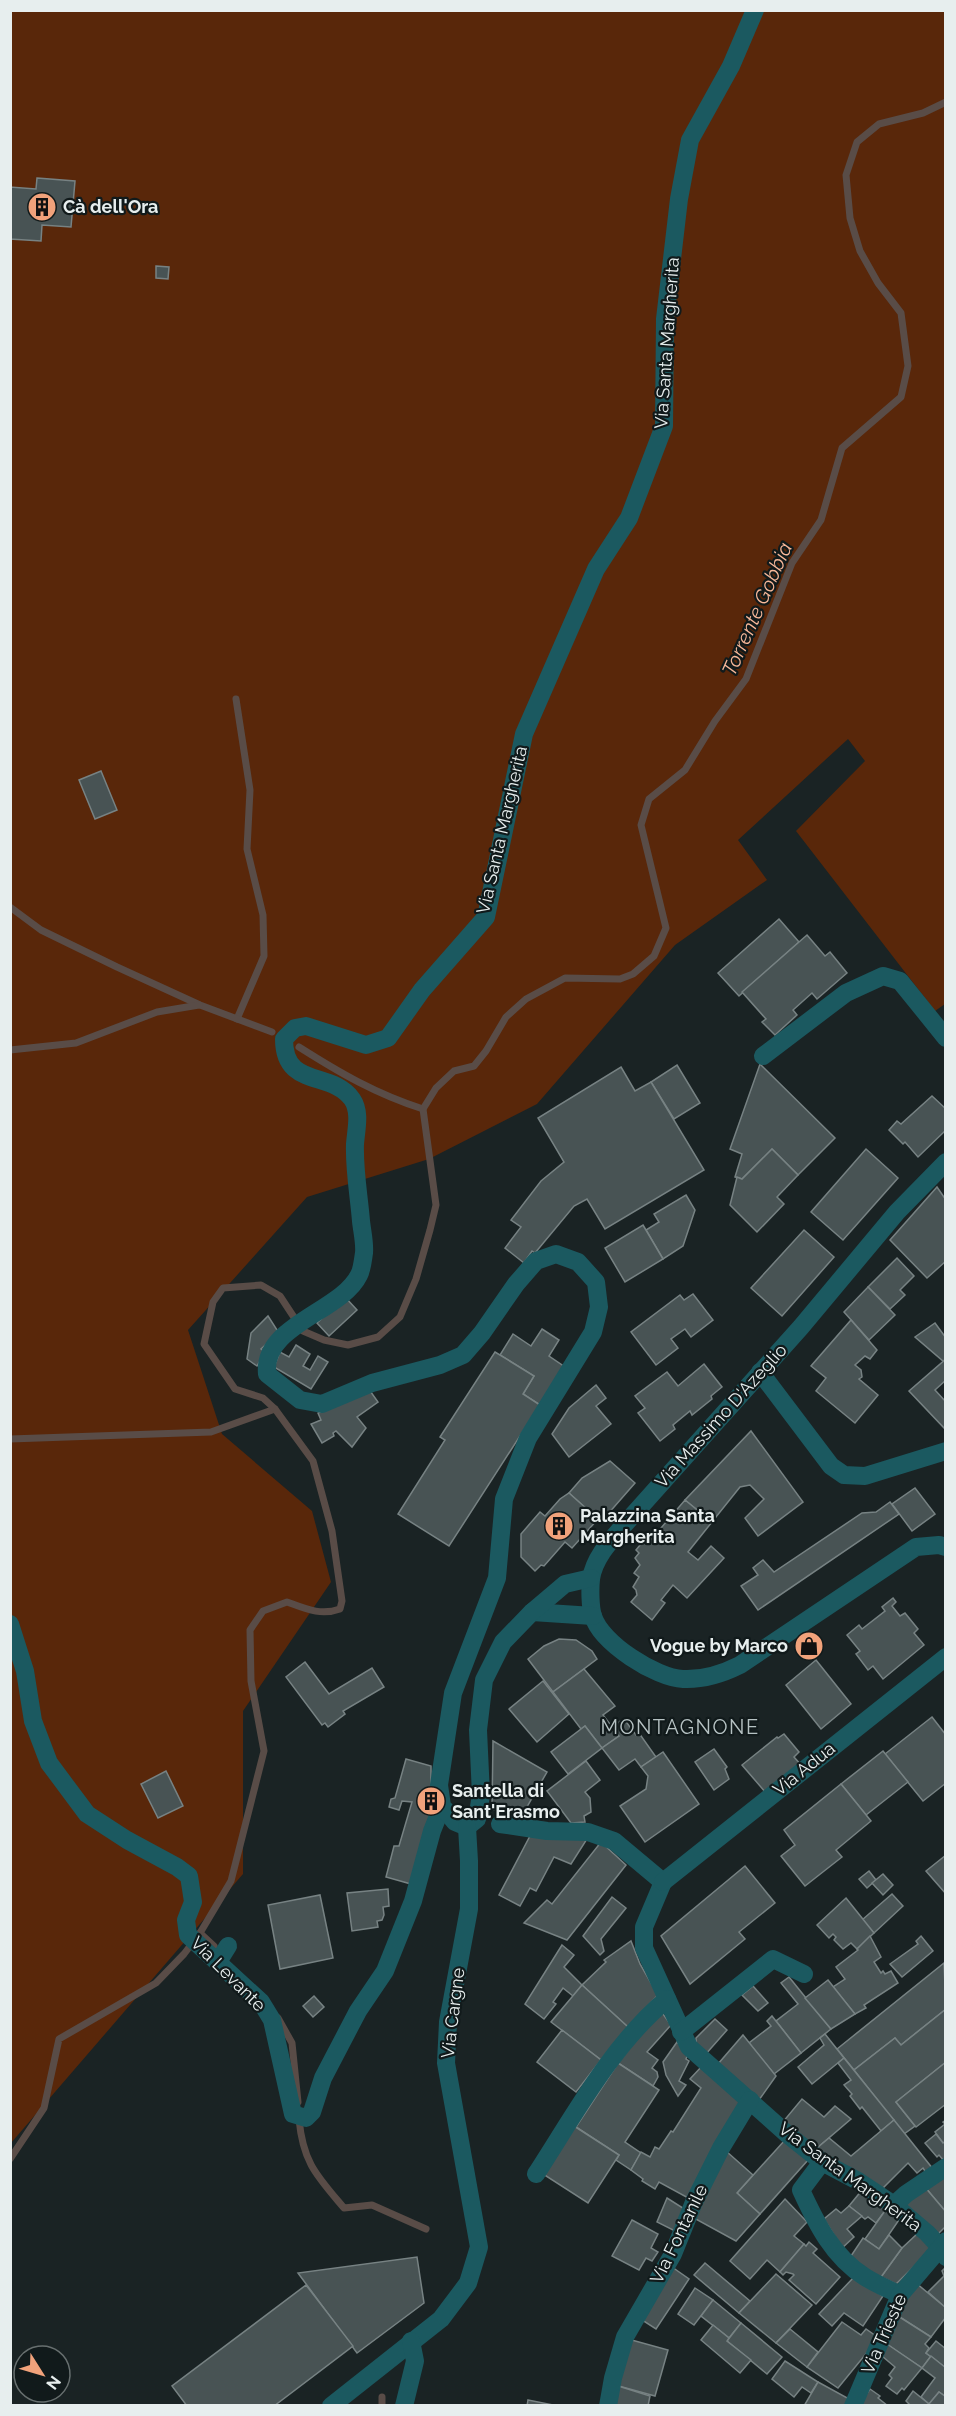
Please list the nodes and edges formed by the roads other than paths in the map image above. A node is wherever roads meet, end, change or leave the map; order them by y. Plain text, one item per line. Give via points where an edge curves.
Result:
1 (755, 10) edge
2 (945, 1038) edge
3 (763, 1056) dead end
4 (945, 1162) edge
5 (759, 1372) junction
6 (945, 1451) edge
7 (945, 1547) edge
8 (591, 1578) junction
9 (532, 1612) junction
10 (592, 1616) junction
11 (10, 1624) edge
12 (945, 1657) edge
13 (442, 1806) junction
14 (500, 1824) dead end
15 (466, 1827) junction
16 (663, 1882) junction
17 (228, 1946) dead end
18 (214, 1959) junction
19 (804, 1974) dead end
20 (667, 1999) junction
21 (681, 2032) junction
22 (750, 2100) junction
23 (822, 2162) junction
24 (945, 2167) edge
25 (536, 2174) dead end
26 (894, 2205) junction
27 (944, 2249) edge
28 (900, 2295) junction
29 (411, 2341) junction
30 (331, 2406) edge
31 (404, 2406) edge
32 (608, 2406) edge
33 (853, 2406) edge

1 - 13 street, Via Santa Margherita via 731,66 690,140 665,319 664,426 629,518 596,569 524,734 486,917 422,990 388,1038 366,1045 306,1026 295,1028 284,1039 284,1053 291,1067 340,1088 353,1100 358,1117 355,1145 364,1252 360,1275 344,1293 284,1336 266,1362 267,1374 300,1400 322,1404 372,1383 463,1355 536,1261 556,1254 578,1262 596,1282 599,1307 593,1332 528,1438 504,1499 497,1578 453,1693 439,1785
2 - 3 street via 900,981 883,976 846,993
4 - 5 street, Via Massimo D'Azeglio
5 - 6 street via 831,1466 844,1475 865,1476
5 - 8 street, Via Massimo D'Azeglio via 624,1525 602,1552
7 - 10 street via 916,1547 740,1665 717,1676 682,1680 651,1669 624,1652
8 - 9 street via 565,1584
8 - 10 street, Via Massimo D'Azeglio
9 - 10 street
9 - 15 street via 503,1642 484,1680 478,1730 481,1795 477,1819
11 - 18 street, Via Levante via 33,1721 49,1763 87,1814 189,1876 193,1902 186,1920 188,1935
12 - 16 street, Via Adua
13 - 15 street via 455,1822
13 - 18 street, Via Levante via 413,1901 385,1971 358,2011 323,2078 312,2112 300,2116 272,2020 261,2002
14 - 16 street via 588,1832 614,1841
15 - 29 street, Via Cargne via 469,1909 448,2022 446,2063 479,2247 468,2283 441,2319
16 - 20 street, Via Santa Margherita via 644,1927 644,1948
17 - 18 street
19 - 21 street via 773,1959
20 - 21 street, Via Santa Margherita
20 - 25 street via 631,2035
21 - 22 street, Via Santa Margherita via 697,2056
22 - 23 street, Via Santa Margherita
22 - 32 street, Via Fontanile via 694,2202 673,2254 625,2337
23 - 26 street, Via Santa Margherita
23 - 28 street via 801,2190 816,2222 835,2250 864,2276
24 - 26 street
26 - 27 street, Via Santa Margherita
27 - 28 street, Via Trieste via 919,2270
28 - 33 street, Via Trieste
29 - 30 street, Via Cargne
29 - 31 street via 415,2361

